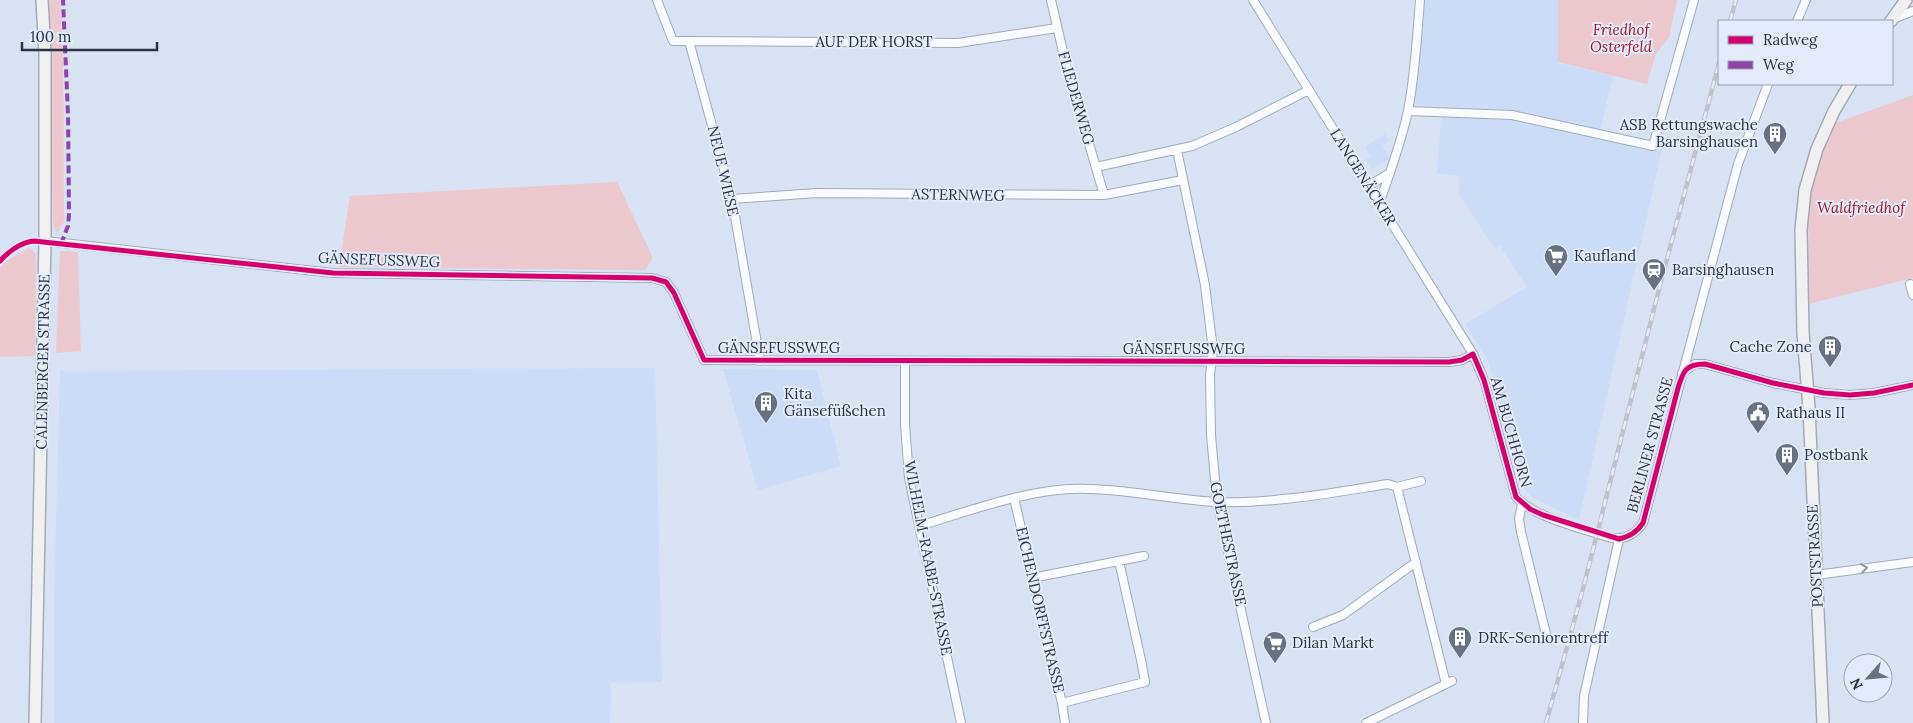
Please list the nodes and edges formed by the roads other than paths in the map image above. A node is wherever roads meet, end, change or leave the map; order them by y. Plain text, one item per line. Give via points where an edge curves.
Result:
1 (42, 0) edge
2 (657, 0) edge
3 (1050, 0) edge
4 (1252, 0) edge
5 (1420, 0) edge
6 (1694, 0) edge
7 (1806, 0) edge
8 (1906, 0) edge
9 (1913, 11) edge
10 (1797, 20) edge
11 (1892, 20) edge
12 (1057, 28) junction
13 (690, 41) junction
14 (1768, 85) edge
15 (1849, 85) edge
16 (1309, 90) junction
17 (1408, 111) junction
18 (1177, 150) junction
19 (1096, 167) junction
20 (1390, 173) junction
21 (1183, 180) junction
22 (1368, 186) junction
23 (1104, 195) junction
24 (732, 199) junction
25 (1379, 204) junction
26 (45, 241) junction
27 (1910, 284) dead end
28 (1913, 295) edge
29 (1473, 354) junction
30 (760, 361) junction
31 (905, 362) junction
32 (1212, 362) junction
33 (1682, 373) junction
34 (1913, 386) edge
35 (1807, 389) junction
36 (1421, 481) dead end
37 (1397, 487) junction
38 (1014, 498) junction
39 (1217, 502) junction
40 (1522, 504) junction
41 (919, 526) junction
42 (1619, 539) junction
43 (1144, 556) dead end
44 (1119, 561) junction
45 (1416, 562) junction
46 (1913, 562) edge
47 (1816, 575) junction
48 (1032, 578) junction
49 (1314, 627) dead end
50 (1546, 634) dead end
51 (1062, 703) junction
52 (36, 723) edge
53 (961, 723) edge
54 (1065, 723) edge
55 (1266, 723) edge
56 (1366, 723) edge
57 (1583, 723) edge
58 (1823, 723) edge

1 - 26 main road, CALENBERGER STRASSE
2 - 13 street via 673,41
3 - 12 street, FLIEDERWEG
4 - 16 street, LANGENÄCKER
5 - 17 street
6 - 17 street via 1653,146 1512,115
7 - 10 street
8 - 11 main road
9 - 11 street
12 - 13 street, AUF DER HORST via 958,43
12 - 19 street, FLIEDERWEG
13 - 24 street, NEUE WIESE
14 - 33 street, BERLINER STRASSE via 1738,164
15 - 35 main road, POSTSTRASSE via 1817,149 1805,190 1801,230
16 - 18 street via 1236,127
16 - 22 street, LANGENÄCKER
17 - 20 street
18 - 19 street
18 - 21 street, GOETHESTRASSE
19 - 23 street, FLIEDERWEG
20 - 22 street
20 - 25 street
21 - 23 street, ASTERNWEG
21 - 32 street, GOETHESTRASSE via 1205,285
22 - 25 street, LANGENÄCKER
23 - 24 street, ASTERNWEG via 817,193
24 - 30 street, NEUE WIESE
25 - 29 street, LANGENÄCKER
26 - 30 street, GÄNSEFUSSWEG via 333,273 652,278 666,282 674,293 704,360
26 - 52 main road, CALENBERGER STRASSE
27 - 28 street
29 - 32 street, GÄNSEFUSSWEG via 1449,362
29 - 40 street, AM BUCHHORN via 1484,380 1512,488
30 - 31 street, GÄNSEFUSSWEG
31 - 32 street, GÄNSEFUSSWEG
31 - 41 street, WILHELM-RAABE-STRASSE via 905,424
32 - 39 street, GOETHESTRASSE via 1211,435
33 - 35 street via 1695,364 1705,364
33 - 42 street, BERLINER STRASSE via 1643,523 1629,537
34 - 35 street via 1850,395
35 - 47 main road, POSTSTRASSE
36 - 37 street
37 - 39 street via 1388,484 1296,498
37 - 45 street
38 - 39 street via 1071,489
38 - 41 street
38 - 48 street, EICHENDORFFSTRASSE
39 - 55 street, GOETHESTRASSE
40 - 42 street, AM BUCHHORN via 1543,515
40 - 50 street, AM BUCHHORN via 1521,532
41 - 53 street, WILHELM-RAABE-STRASSE
42 - 57 street via 1584,696
43 - 44 street
44 - 48 street
44 - 51 street via 1145,682
45 - 49 street via 1343,615
45 - 56 street via 1449,682
47 -> 46 street
47 - 58 main road, POSTSTRASSE
48 - 51 street, EICHENDORFFSTRASSE
51 - 54 street, EICHENDORFFSTRASSE

